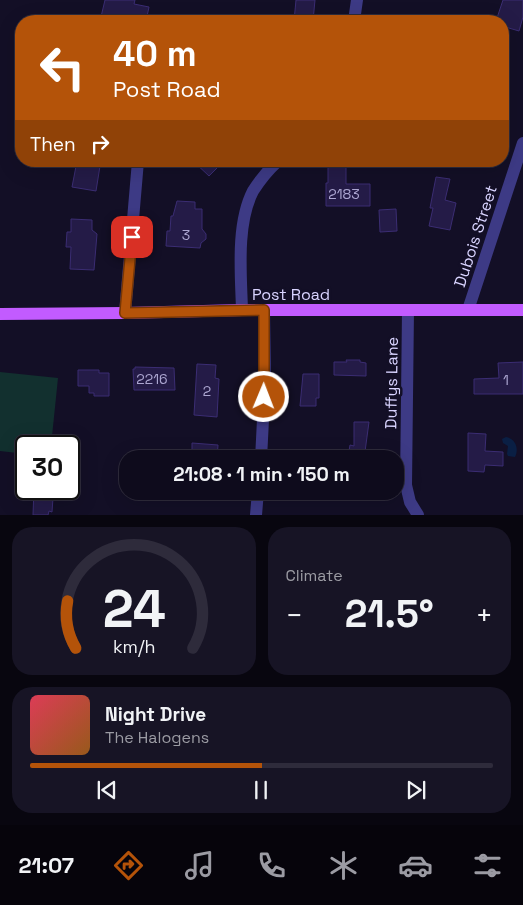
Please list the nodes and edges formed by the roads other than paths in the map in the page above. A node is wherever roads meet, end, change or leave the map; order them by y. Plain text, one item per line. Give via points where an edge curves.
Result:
1 (357, 0) edge
2 (355, 15) edge
3 (523, 143) edge
4 (137, 167) edge
5 (272, 167) edge
6 (242, 310) junction
7 (264, 310) junction
8 (408, 310) junction
9 (468, 310) junction
10 (523, 310) edge
11 (125, 313) junction
12 (0, 314) edge
13 (261, 450) edge
14 (257, 500) edge
15 (256, 515) edge
16 (418, 515) edge

1 - 2 street
3 - 9 street, Dubois Street
4 - 11 street
5 - 6 street via 260,180 247,207 241,247
6 - 7 main road, Post Road
6 - 11 main road, Post Road
7 - 8 main road, Post Road
7 - 13 street
8 - 9 main road, Post Road
8 - 16 street, Duffys Lane via 406,485 410,502
9 - 10 main road, Post Road
11 - 12 main road, Post Road
14 - 15 street

